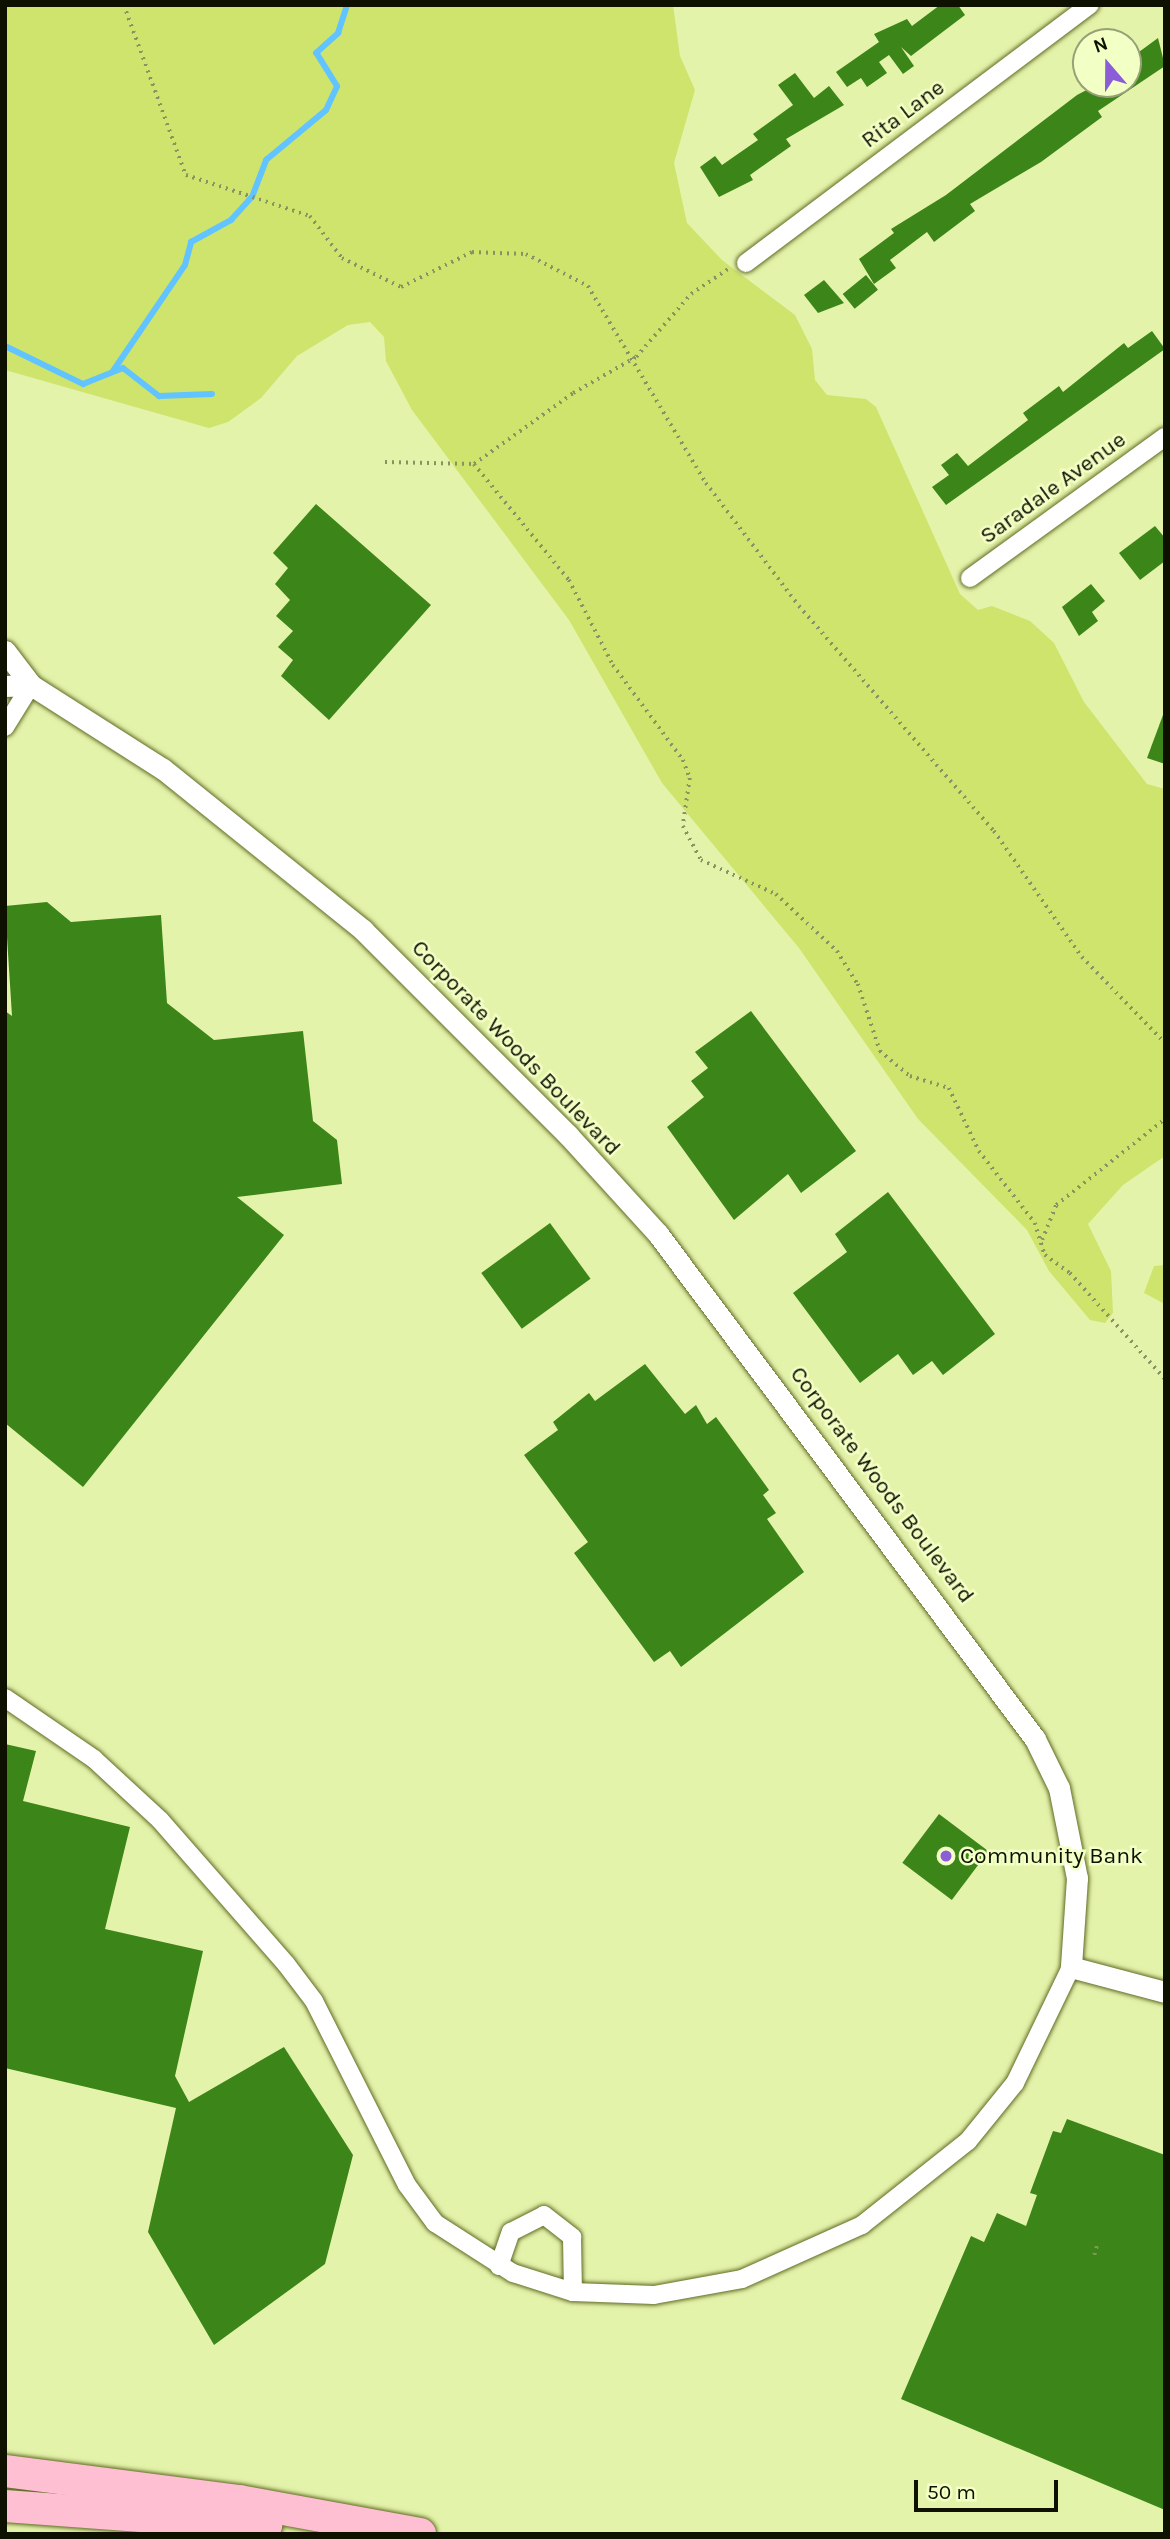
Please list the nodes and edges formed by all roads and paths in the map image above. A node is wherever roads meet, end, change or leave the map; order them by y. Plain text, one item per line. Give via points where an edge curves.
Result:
1 (124, 5) edge
2 (1090, 5) edge
3 (746, 262) joint
4 (629, 362) junction
5 (1165, 437) edge
6 (385, 462) dead end
7 (474, 464) junction
8 (970, 578) dead end
9 (5, 651) edge
10 (31, 685) junction
11 (5, 686) edge
12 (5, 727) edge
13 (1165, 1042) edge
14 (1165, 1119) edge
15 (1041, 1242) junction
16 (1165, 1379) edge
17 (5, 1698) edge
18 (1071, 1967) junction
19 (1165, 1992) edge
20 (1097, 2245) dead end
21 (1094, 2255) dead end
22 (499, 2266) junction
23 (573, 2292) junction
24 (5, 2471) edge
25 (5, 2506) edge
26 (340, 2534) edge
27 (420, 2534) edge

1 - 4 path via 186,175 310,216 342,258 401,287 472,253 526,254 588,286
2 - 3 street, Rita Lane
3 - 4 path via 691,294
4 - 7 path via 573,393
4 - 13 path via 706,483 799,606 995,831 1082,957
5 - 8 street, Saradale Avenue
6 - 7 path
7 - 15 path via 569,580 613,665 689,771 683,826 694,850 710,867 776,894 837,951 858,984 880,1051 910,1076 949,1088 979,1151 1030,1216
9 - 10 street, Corporate Woods Boulevard
10 - 11 street
10 - 12 street
10 - 18 street, Corporate Woods Boulevard via 163,769 363,930 568,1135 657,1234 1035,1739 1059,1788 1077,1878
14 - 15 path via 1056,1205
15 - 16 path via 1045,1255 1070,1273
17 - 22 street, Corporate Woods Boulevard via 94,1759 160,1821 286,1964 314,2001 419,2204 453,2240
18 - 19 street
18 - 23 street, Corporate Woods Boulevard via 1015,2083 968,2141 862,2225 742,2279 654,2295
20 - 21 path
22 - 23 street, Corporate Woods Boulevard
22 - 23 street via 511,2232 544,2215 572,2237
24 - 27 highway via 239,2501
25 - 26 highway

